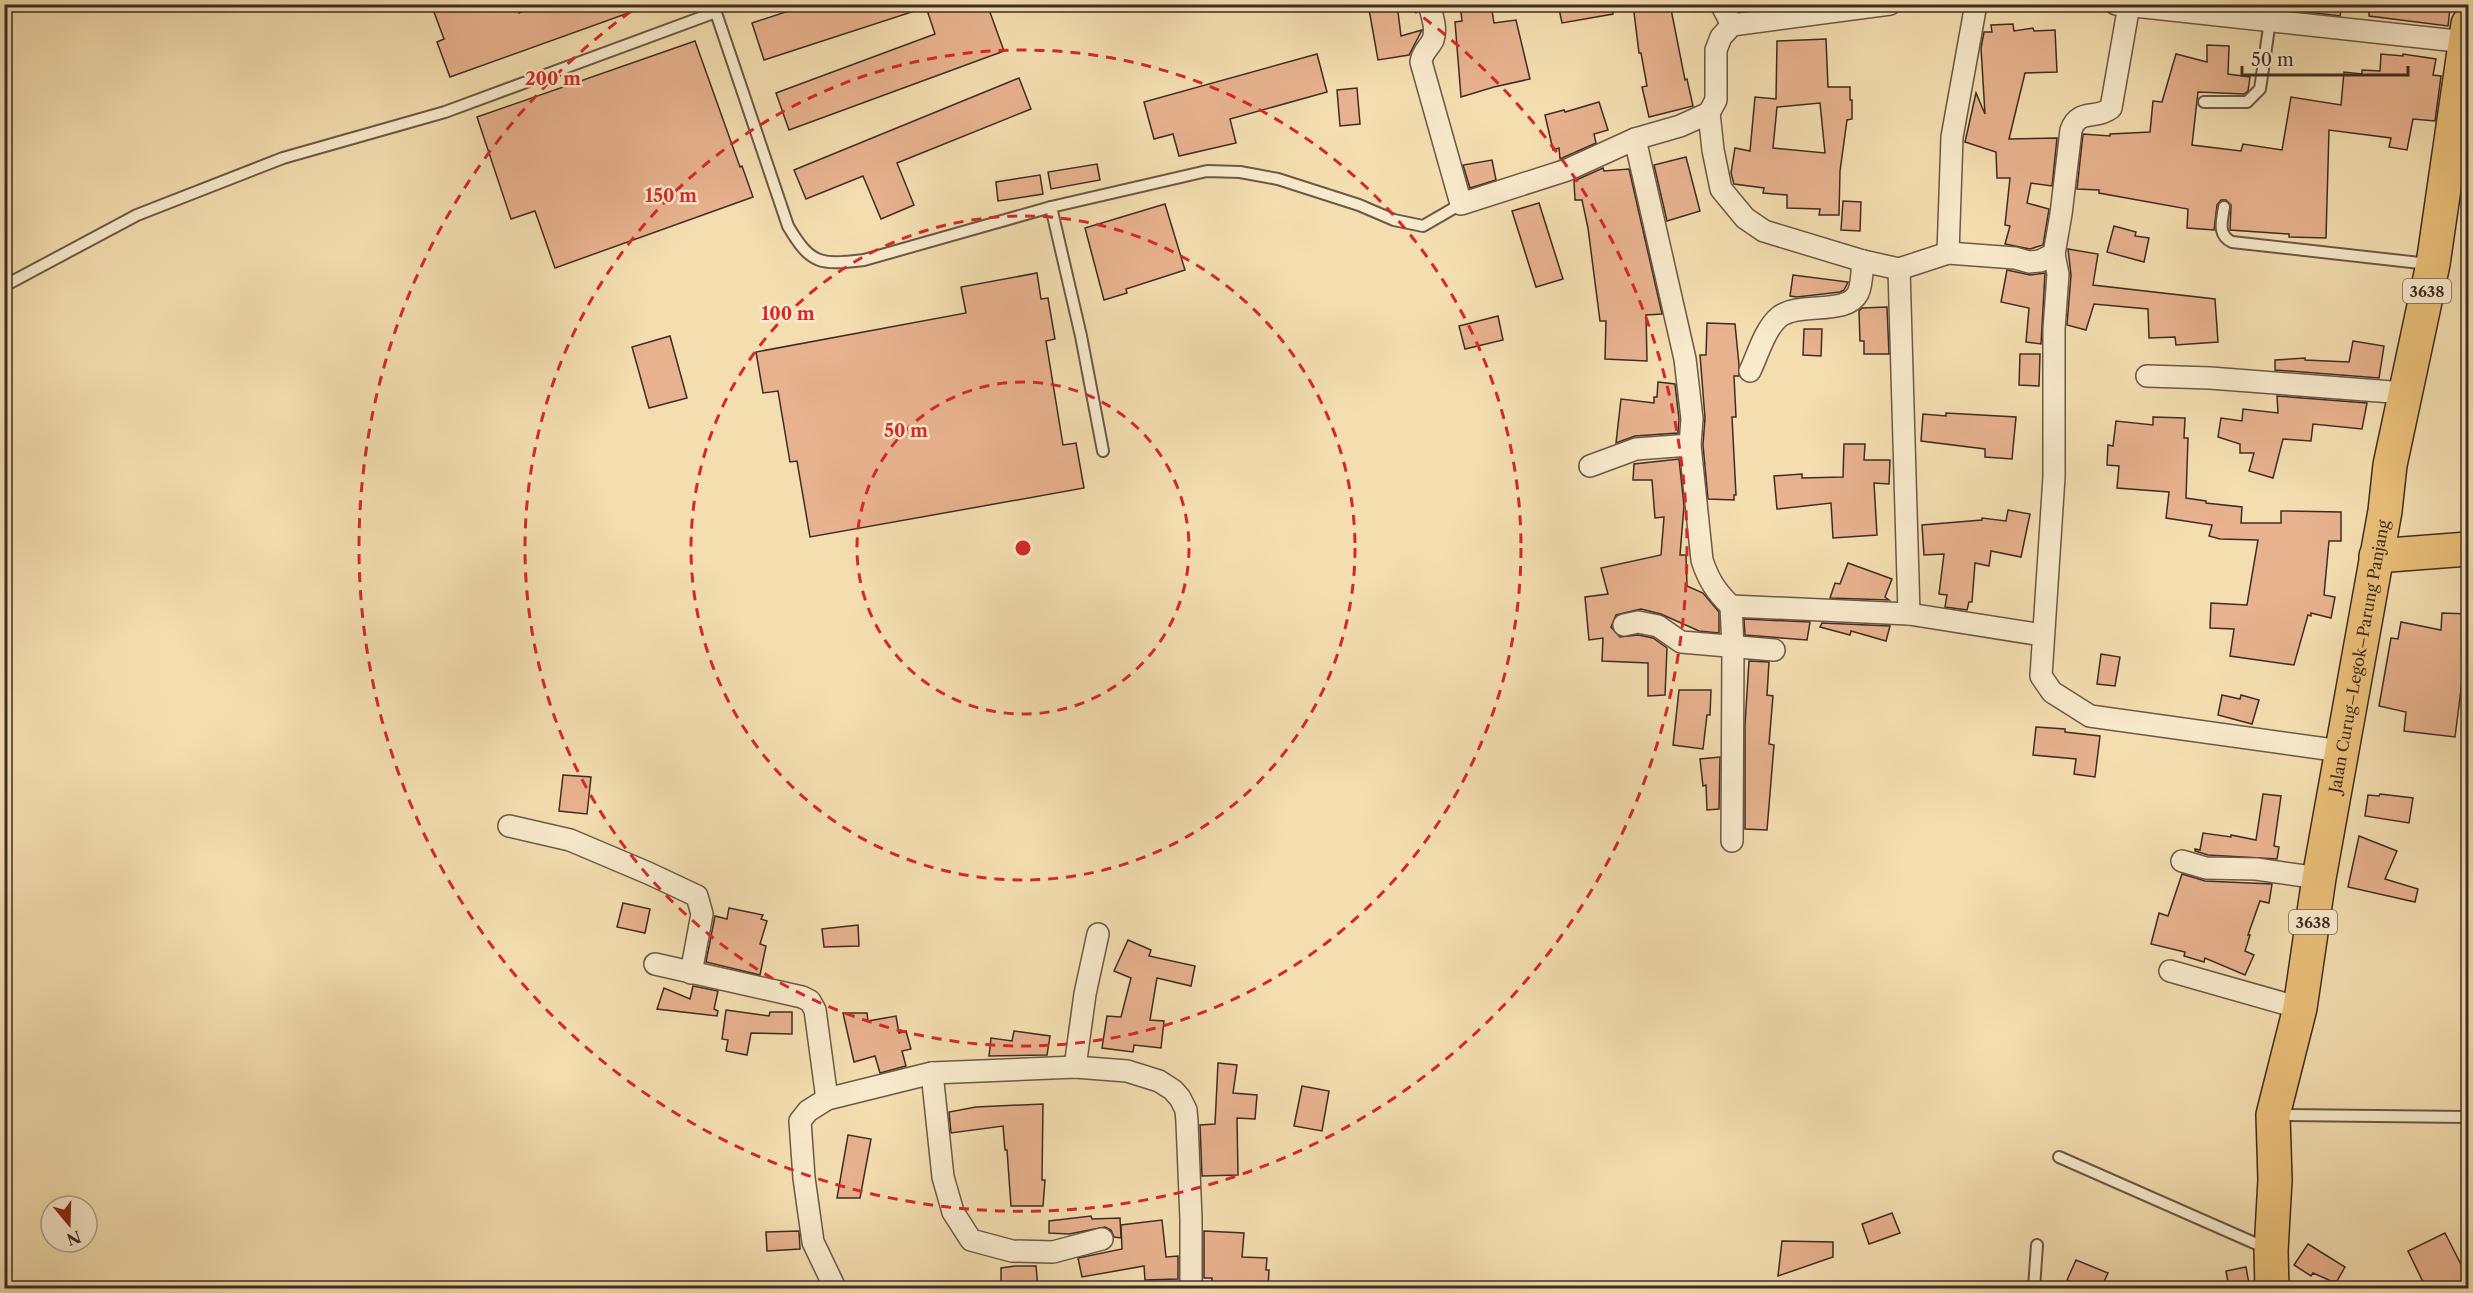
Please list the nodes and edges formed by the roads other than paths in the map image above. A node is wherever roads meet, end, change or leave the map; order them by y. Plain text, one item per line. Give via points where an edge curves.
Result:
1 (1430, 4) edge
2 (1721, 4) edge
3 (1890, 4) edge
4 (1976, 4) edge
5 (2116, 4) edge
6 (2129, 5) edge
7 (715, 8) edge
8 (2188, 8) edge
9 (2270, 21) junction
10 (1732, 25) junction
11 (2467, 33) edge
12 (2204, 102) dead end
13 (1709, 113) junction
14 (2462, 113) edge
15 (1635, 139) junction
16 (1461, 204) junction
17 (1051, 207) junction
18 (2223, 207) dead end
19 (1948, 253) junction
20 (2054, 254) junction
21 (1863, 261) junction
22 (2433, 264) junction
23 (1899, 269) junction
24 (4, 286) edge
25 (1750, 371) dead end
26 (2147, 376) dead end
27 (2405, 393) junction
28 (1690, 445) junction
29 (1103, 451) dead end
30 (1590, 466) dead end
31 (2469, 549) edge
32 (2376, 556) junction
33 (1731, 606) junction
34 (1909, 614) junction
35 (1624, 625) dead end
36 (2042, 635) junction
37 (1733, 648) junction
38 (1774, 650) dead end
39 (2341, 751) junction
40 (509, 826) dead end
41 (1732, 841) dead end
42 (2182, 861) dead end
43 (2319, 878) junction
44 (1098, 934) dead end
45 (655, 964) dead end
46 (2170, 971) dead end
47 (691, 973) junction
48 (2300, 1008) junction
49 (1075, 1067) junction
50 (932, 1073) junction
51 (827, 1100) junction
52 (2272, 1115) junction
53 (2469, 1117) edge
54 (2059, 1157) dead end
55 (1102, 1239) dead end
56 (2037, 1245) dead end
57 (2271, 1251) junction
58 (835, 1288) edge
59 (1191, 1288) edge
60 (2034, 1288) edge
61 (2272, 1288) edge

1 - 16 street via 1435,29 1421,62
2 - 10 street
3 - 10 street
4 - 19 street via 1952,137
5 - 6 street
6 - 8 street
6 - 20 street via 2111,108 2080,117 2074,123
7 - 17 lane via 788,225 801,249 815,260 864,260
7 - 24 lane via 446,112 283,158 137,215
8 - 9 street
9 - 11 street
9 - 12 lane via 2260,89 2247,102
10 - 13 street via 1716,50 1716,100
11 - 14 main road, Jalan Curug–Legok–Parung Panjang / 3638
13 - 15 street
13 - 21 street via 1721,189 1745,218 1764,231
14 - 22 main road, Jalan Curug–Legok–Parung Panjang / 3638
15 - 16 street via 1567,170
15 - 28 street via 1685,359 1692,419
16 - 17 lane via 1424,226 1410,225 1278,179 1206,171
17 - 29 lane
18 - 22 lane via 2221,232 2232,242
19 - 20 street via 2029,262
19 - 23 street
20 - 36 street via 2058,274 2054,477
21 - 23 street
21 - 25 street via 1858,293 1853,299 1837,307 1803,309 1779,317
22 - 27 main road, Jalan Curug–Legok–Parung Panjang / 3638
23 - 34 street
26 - 27 street
27 - 32 main road, Jalan Curug–Legok–Parung Panjang / 3638
28 - 30 street via 1636,449
28 - 33 street via 1702,560 1707,578
31 - 32 main road
32 - 39 main road, Jalan Curug–Legok–Parung Panjang / 3638
33 - 34 street
33 - 37 street
34 - 36 street
35 - 37 street via 1638,622 1658,626 1681,642
36 - 39 street via 2041,676 2052,692 2090,716
37 - 38 street
37 - 41 street
39 - 43 main road, Jalan Curug–Legok–Parung Panjang / 3638
40 - 47 street via 570,840 697,896 702,914
42 - 43 street via 2206,868 2256,869
43 - 48 main road, Jalan Curug–Legok–Parung Panjang / 3638
44 - 49 street
45 - 47 street
46 - 48 street
47 - 51 street via 810,1001 815,1010
48 - 52 main road, Jalan Curug–Legok–Parung Panjang / 3638
49 - 50 street
49 - 59 street via 1126,1071 1159,1081 1180,1098 1187,1122
50 - 51 street
50 - 55 street via 943,1177 953,1212 971,1240 1012,1251 1053,1252
51 - 58 street via 800,1121 813,1242
52 - 53 lane
52 - 57 main road, Jalan Curug–Legok–Parung Panjang / 3638 via 2275,1180
54 - 57 lane
56 - 60 lane
57 - 61 main road, Jalan Curug–Legok–Parung Panjang / 3638

